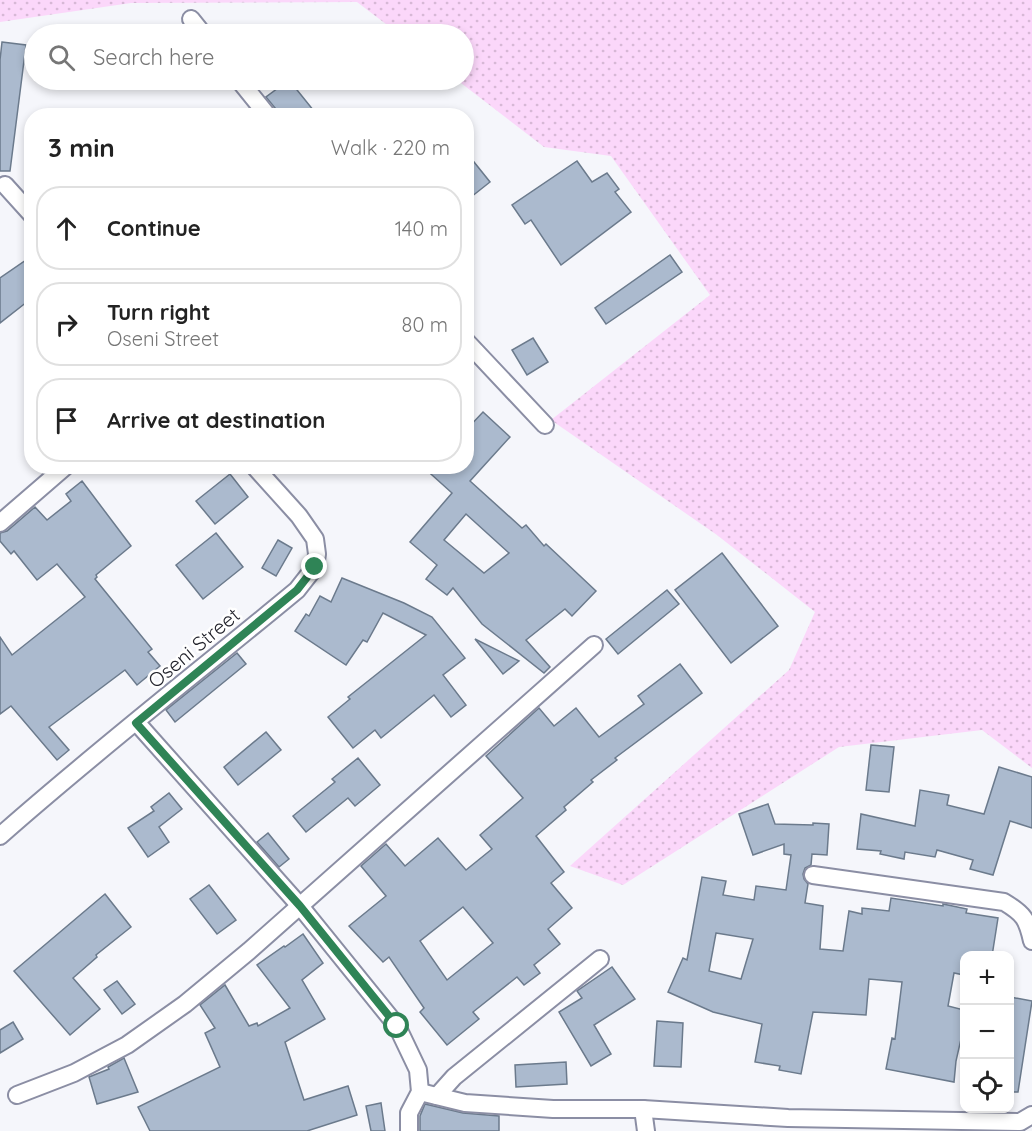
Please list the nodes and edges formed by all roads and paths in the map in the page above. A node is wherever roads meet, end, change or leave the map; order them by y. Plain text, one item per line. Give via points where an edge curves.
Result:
1 (191, 19) dead end
2 (195, 24) edge
3 (247, 90) edge
4 (262, 108) edge
5 (5, 185) dead end
6 (24, 205) edge
7 (474, 350) edge
8 (545, 425) dead end
9 (57, 474) edge
10 (261, 474) edge
11 (0, 524) edge
12 (594, 645) dead end
13 (136, 723) junction
14 (0, 837) edge
15 (813, 875) dead end
16 (300, 906) junction
17 (1032, 941) edge
18 (600, 958) dead end
19 (420, 1092) junction
20 (17, 1095) dead end
21 (437, 1096) junction
22 (643, 1109) junction
23 (1032, 1115) edge
24 (409, 1131) edge
25 (646, 1131) edge

1 - 2 street
3 - 4 street
5 - 6 street
7 - 8 street
9 - 11 street
10 - 13 street, Oseni Street via 315,539 315,567 297,590
12 - 16 street
13 - 14 street, Oseni Street
13 - 16 street
15 - 17 street via 1004,902 1021,912
16 - 19 street via 397,1026 418,1070
16 - 20 street via 185,1004 128,1045 74,1073
18 - 21 street via 454,1077
19 - 21 street
19 - 24 street via 409,1113
21 - 22 street via 465,1103 553,1109
22 - 23 street via 788,1118 1020,1122
22 - 25 street

